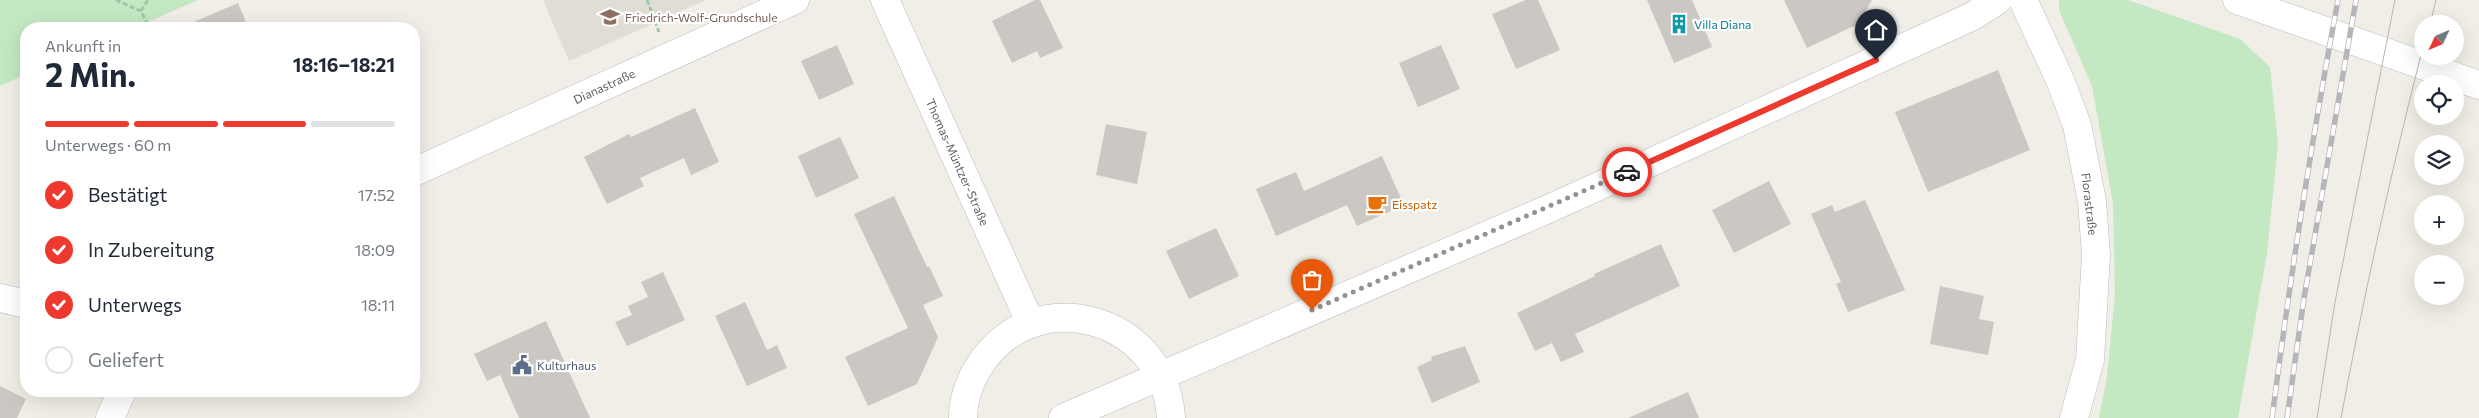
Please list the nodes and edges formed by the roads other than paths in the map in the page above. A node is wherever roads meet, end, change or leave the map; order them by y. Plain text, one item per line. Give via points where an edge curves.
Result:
1 (794, 0) edge
2 (885, 0) edge
3 (1998, 0) edge
4 (2023, 0) edge
5 (2237, 0) edge
6 (2479, 84) edge
7 (420, 169) edge
8 (0, 298) edge
9 (20, 303) edge
10 (1031, 324) junction
11 (1161, 376) junction
12 (119, 397) edge
13 (110, 418) edge
14 (963, 418) edge
15 (1063, 418) edge
16 (1171, 418) edge
17 (2074, 418) edge

1 - 7 street, Dianastraße
2 - 10 street, Thomas-Müntzer-Straße
3 - 11 street via 1973,16 1546,210
4 - 17 street, Florastraße via 2077,126 2092,201 2096,255 2090,360
5 - 6 street
8 - 9 street
10 - 11 street via 1055,318 1081,318 1105,324 1127,336 1146,353
10 - 14 street via 1006,336 986,356 971,380
11 - 15 street
11 - 16 street via 1170,403
12 - 13 street

